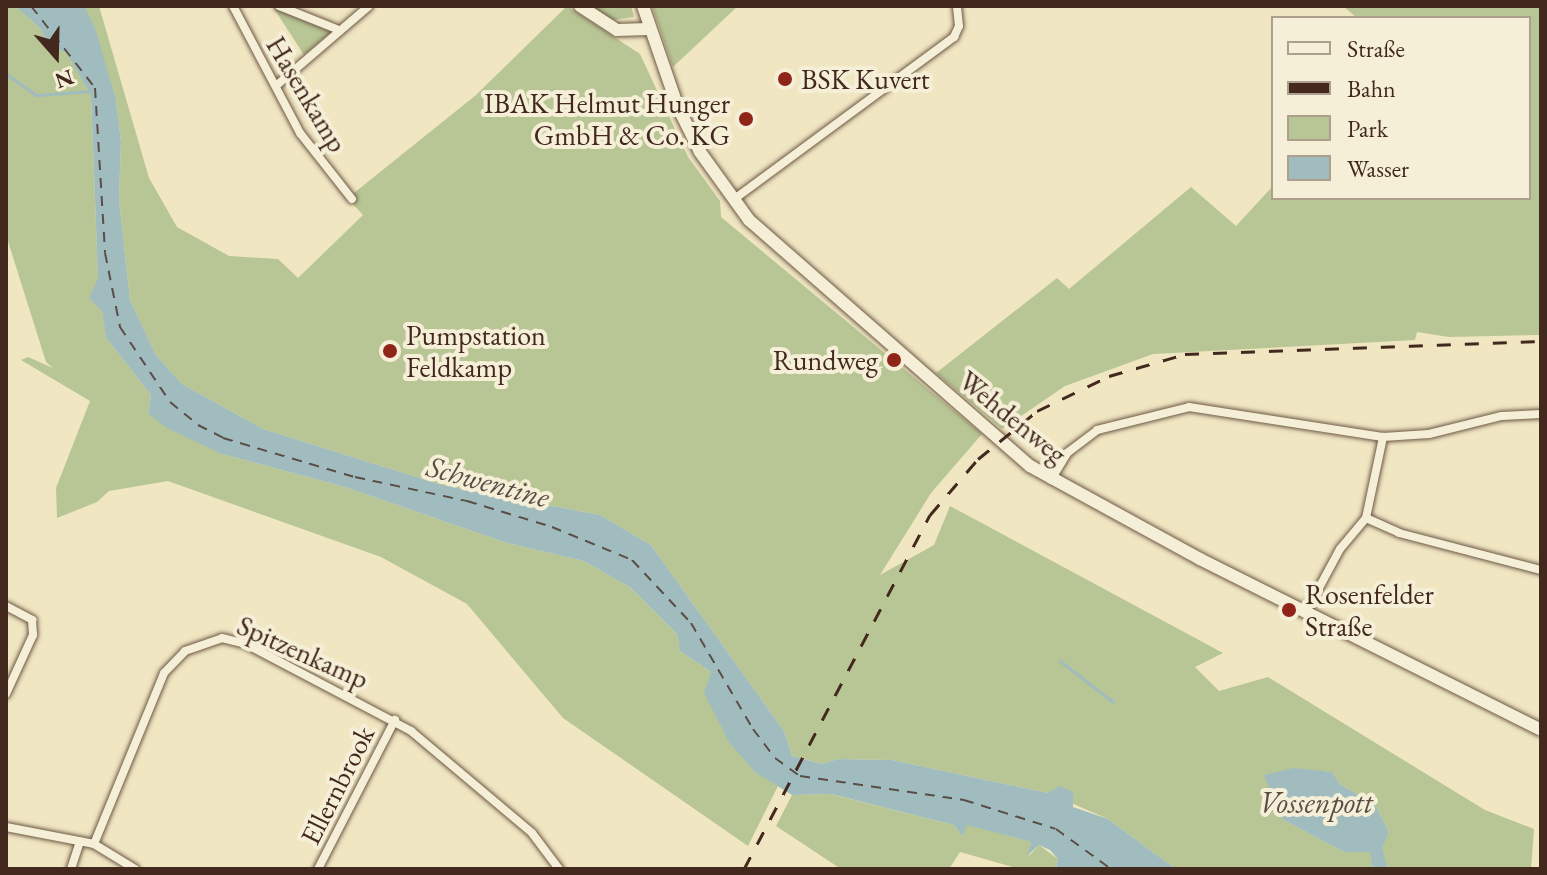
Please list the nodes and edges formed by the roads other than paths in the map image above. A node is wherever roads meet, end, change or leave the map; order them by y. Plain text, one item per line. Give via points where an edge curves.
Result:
1 (233, 6) edge
2 (279, 6) edge
3 (369, 6) edge
4 (580, 6) edge
5 (643, 6) edge
6 (957, 6) edge
7 (648, 29) junction
8 (339, 30) junction
9 (277, 85) junction
10 (352, 199) dead end
11 (733, 200) junction
12 (1541, 414) edge
13 (1383, 437) junction
14 (1051, 480) junction
15 (1366, 518) junction
16 (1541, 570) edge
17 (6, 606) edge
18 (1307, 610) junction
19 (6, 694) edge
20 (395, 720) junction
21 (1541, 730) edge
22 (6, 827) edge
23 (80, 841) junction
24 (94, 844) junction
25 (71, 869) edge
26 (135, 869) edge
27 (318, 869) edge
28 (559, 869) edge

1 - 9 street, Hasenkamp
2 - 8 street
3 - 8 street
4 - 7 main road via 617,30
5 - 7 main road, Wehdenweg
6 - 11 street via 954,37
7 - 11 main road, Wehdenweg via 677,105
8 - 9 street
9 - 10 street, Hasenkamp via 314,154
11 - 14 main road, Wehdenweg via 795,266
12 - 13 street
13 - 14 street via 1189,407 1097,430 1067,453
13 - 15 street
14 - 18 main road, Wehdenweg
15 - 16 street via 1399,533
15 - 18 street via 1340,549
17 - 19 street via 32,620 33,635
18 - 21 main road, Wehdenweg
20 - 24 street, Spitzenkamp via 246,644 222,638 203,641 172,661 164,673
20 - 27 street, Ellernbrook
20 - 28 street, Spitzenkamp via 532,833
22 - 23 street
23 - 24 street
23 - 25 street
24 - 26 street

